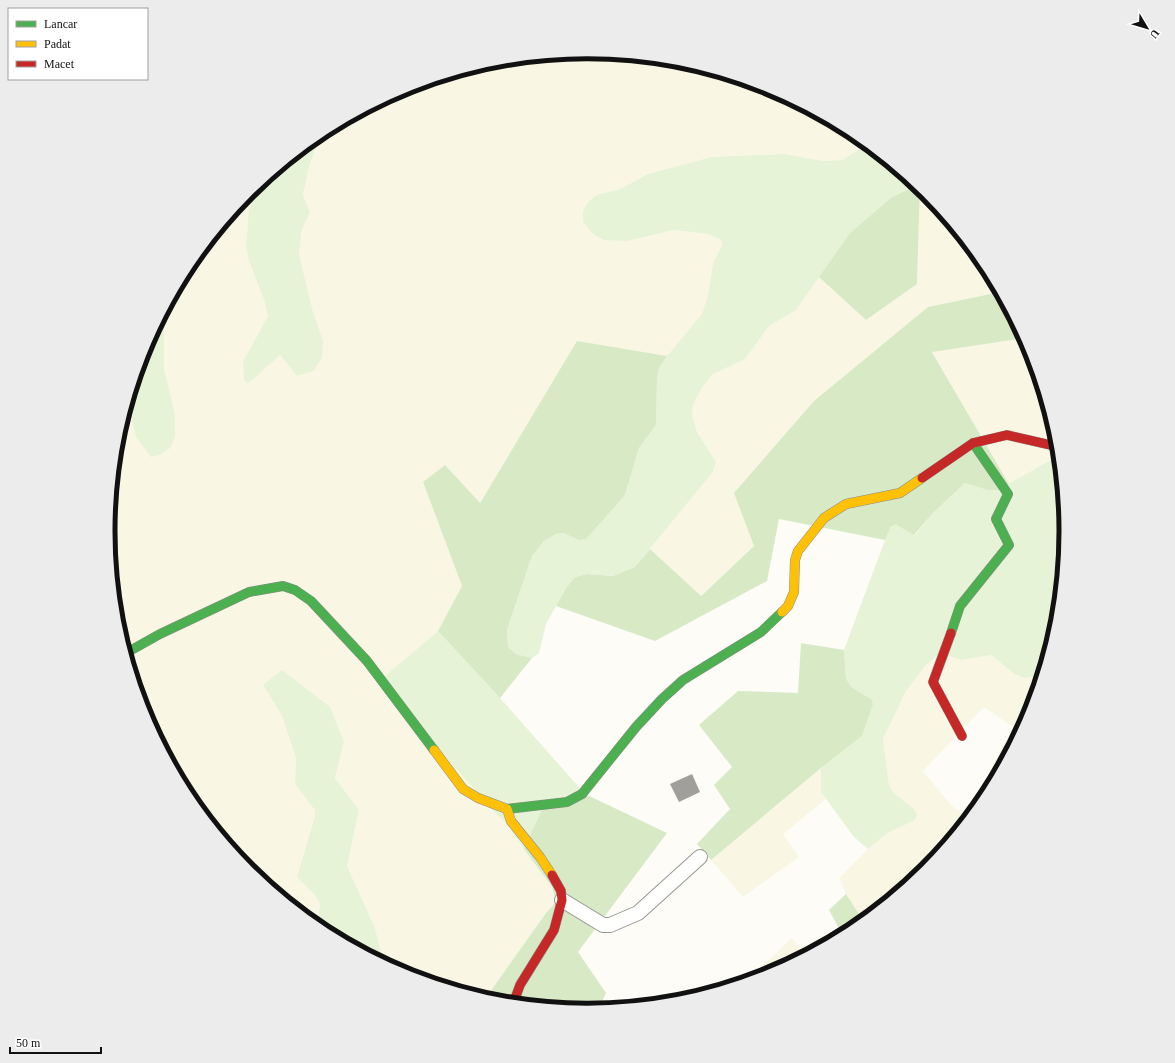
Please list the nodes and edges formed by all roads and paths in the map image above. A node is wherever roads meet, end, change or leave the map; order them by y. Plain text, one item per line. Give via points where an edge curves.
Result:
1 (973, 443) junction
2 (1052, 445) edge
3 (130, 651) edge
4 (962, 736) dead end
5 (507, 809) junction
6 (700, 857) dead end
7 (562, 900) junction
8 (515, 998) edge

1 - 2 street via 1007,435
1 - 4 street via 1008,494 996,519 1009,545 960,606 933,682
1 - 5 street via 900,493 846,504 824,518 798,551 795,560 794,592 788,606 761,632 683,680 662,699 582,794 567,802
3 - 5 street via 248,592 283,586 295,590 311,601 367,661 463,789 489,804
5 - 7 street via 510,821 556,881
6 - 7 street via 638,913 610,925 603,925
7 - 8 street via 554,930 520,985

